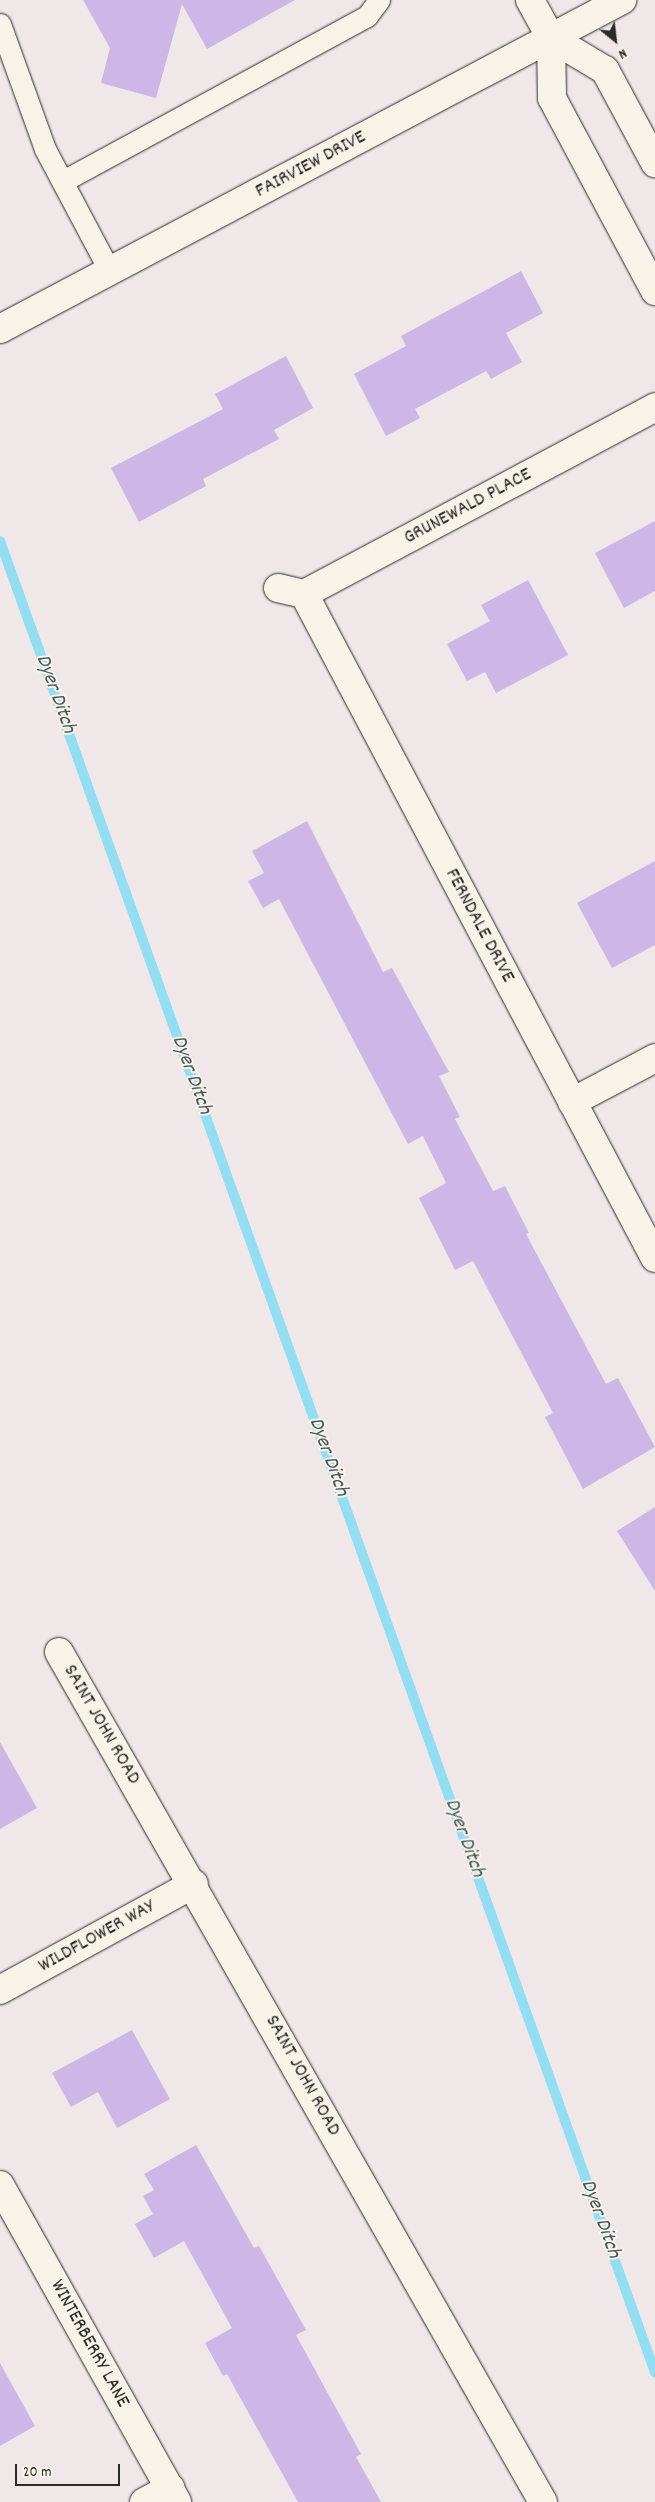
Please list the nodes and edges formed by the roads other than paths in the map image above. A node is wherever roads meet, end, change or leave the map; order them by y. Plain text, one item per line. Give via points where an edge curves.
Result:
1 (379, 0) edge
2 (530, 0) edge
3 (622, 0) edge
4 (0, 24) edge
5 (551, 38) junction
6 (655, 163) edge
7 (63, 181) junction
8 (110, 272) junction
9 (655, 291) edge
10 (0, 329) edge
11 (655, 407) edge
12 (291, 591) joint
13 (655, 1058) edge
14 (572, 1102) junction
15 (655, 1258) edge
16 (59, 1652) dead end
17 (194, 1884) junction
18 (0, 1990) edge
19 (0, 2185) edge
20 (173, 2495) edge
21 (144, 2502) edge
22 (543, 2502) edge

1 - 7 lane via 367,16
2 - 5 street
3 - 5 street, FAIRVIEW DRIVE
4 - 7 lane via 45,149
5 - 6 street via 605,70
5 - 8 street, FAIRVIEW DRIVE
5 - 9 street via 552,98
7 - 8 lane
8 - 10 street, FAIRVIEW DRIVE
11 - 12 street, GRUNEWALD PLACE
12 - 14 street, FERNDALE DRIVE
13 - 14 street
14 - 15 street, FERNDALE DRIVE
16 - 17 street, SAINT JOHN ROAD
17 - 18 street, WILDFLOWER WAY
17 - 22 street, SAINT JOHN ROAD
19 - 20 street, WINTERBERRY LANE
20 - 21 street

